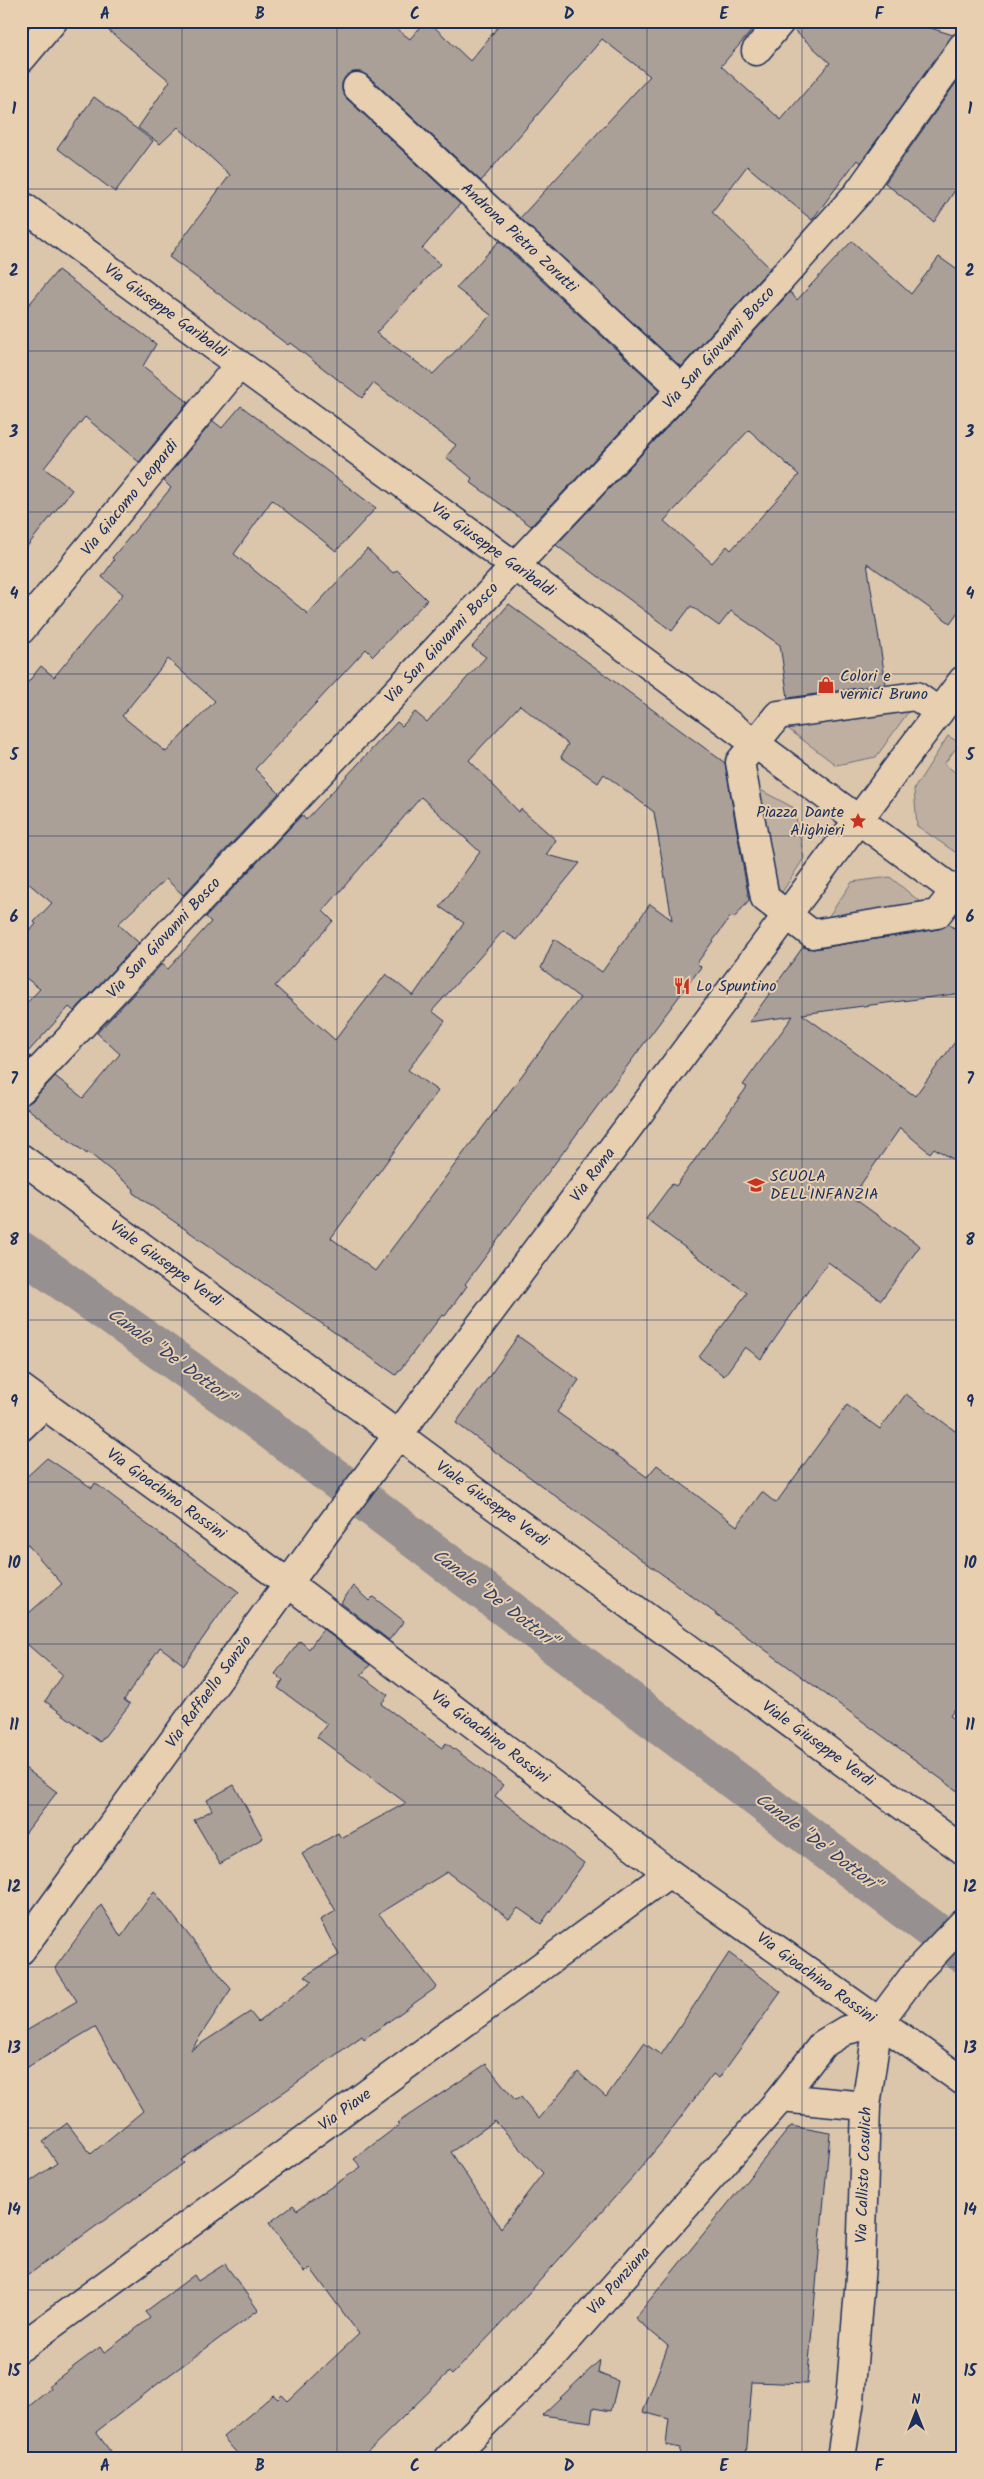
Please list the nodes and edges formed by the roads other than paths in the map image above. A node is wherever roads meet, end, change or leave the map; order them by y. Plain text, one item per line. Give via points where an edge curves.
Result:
1 (53, 21) edge
2 (780, 21) edge
3 (963, 46) edge
4 (756, 51) dead end
5 (21, 60) edge
6 (357, 86) dead end
7 (21, 205) edge
8 (239, 365) junction
9 (682, 389) junction
10 (515, 566) junction
11 (21, 630) edge
12 (963, 680) edge
13 (939, 712) junction
14 (756, 743) junction
15 (858, 821) junction
16 (959, 894) edge
17 (787, 916) junction
18 (21, 1090) edge
19 (21, 1158) edge
20 (21, 1388) edge
21 (44, 1405) junction
22 (21, 1427) edge
23 (399, 1435) junction
24 (288, 1583) junction
25 (963, 1850) edge
26 (669, 1873) junction
27 (963, 1923) edge
28 (21, 1950) edge
29 (878, 2023) junction
30 (963, 2081) edge
31 (781, 2098) junction
32 (866, 2106) junction
33 (21, 2347) edge
34 (450, 2458) edge
35 (842, 2458) edge

1 - 5 street
2 - 4 street
3 - 9 street, Via San Giovanni Bosco via 858,193
6 - 9 street, Androna Pietro Zorutti
7 - 8 street, Via Giuseppe Garibaldi
8 - 10 street, Via Giuseppe Garibaldi
8 - 11 street, Via Giacomo Leopardi
9 - 10 street, Via San Giovanni Bosco
10 - 14 street, Via Giuseppe Garibaldi
10 - 18 street, Via San Giovanni Bosco
12 - 13 street
13 - 14 street via 916,696 778,715
13 - 15 street
14 - 15 street, Via Giuseppe Garibaldi
14 - 17 street via 740,762 764,898
15 - 16 street, Via Giuseppe Garibaldi
15 - 17 street
16 - 17 street via 937,914 812,934
17 - 23 street, Via Roma
19 - 23 street, Viale Giuseppe Verdi
20 - 21 street, Via Gioachino Rossini
21 - 22 street
21 - 24 street, Via Gioachino Rossini
23 - 24 street, Via Raffaello Sanzio
23 - 25 street, Viale Giuseppe Verdi
24 - 26 street, Via Gioachino Rossini
24 - 28 street, Via Raffaello Sanzio
26 - 29 street, Via Gioachino Rossini
26 - 33 street, Via Piave
27 - 29 street, Via Callisto Cosulich via 917,1971
29 - 30 street, Via Gioachino Rossini
29 - 31 street, Via Ponziana via 846,2030 823,2044
29 - 32 street, Via Callisto Cosulich
31 - 32 street
31 - 34 street, Via Ponziana via 552,2357
32 - 35 street, Via Callisto Cosulich via 861,2265

